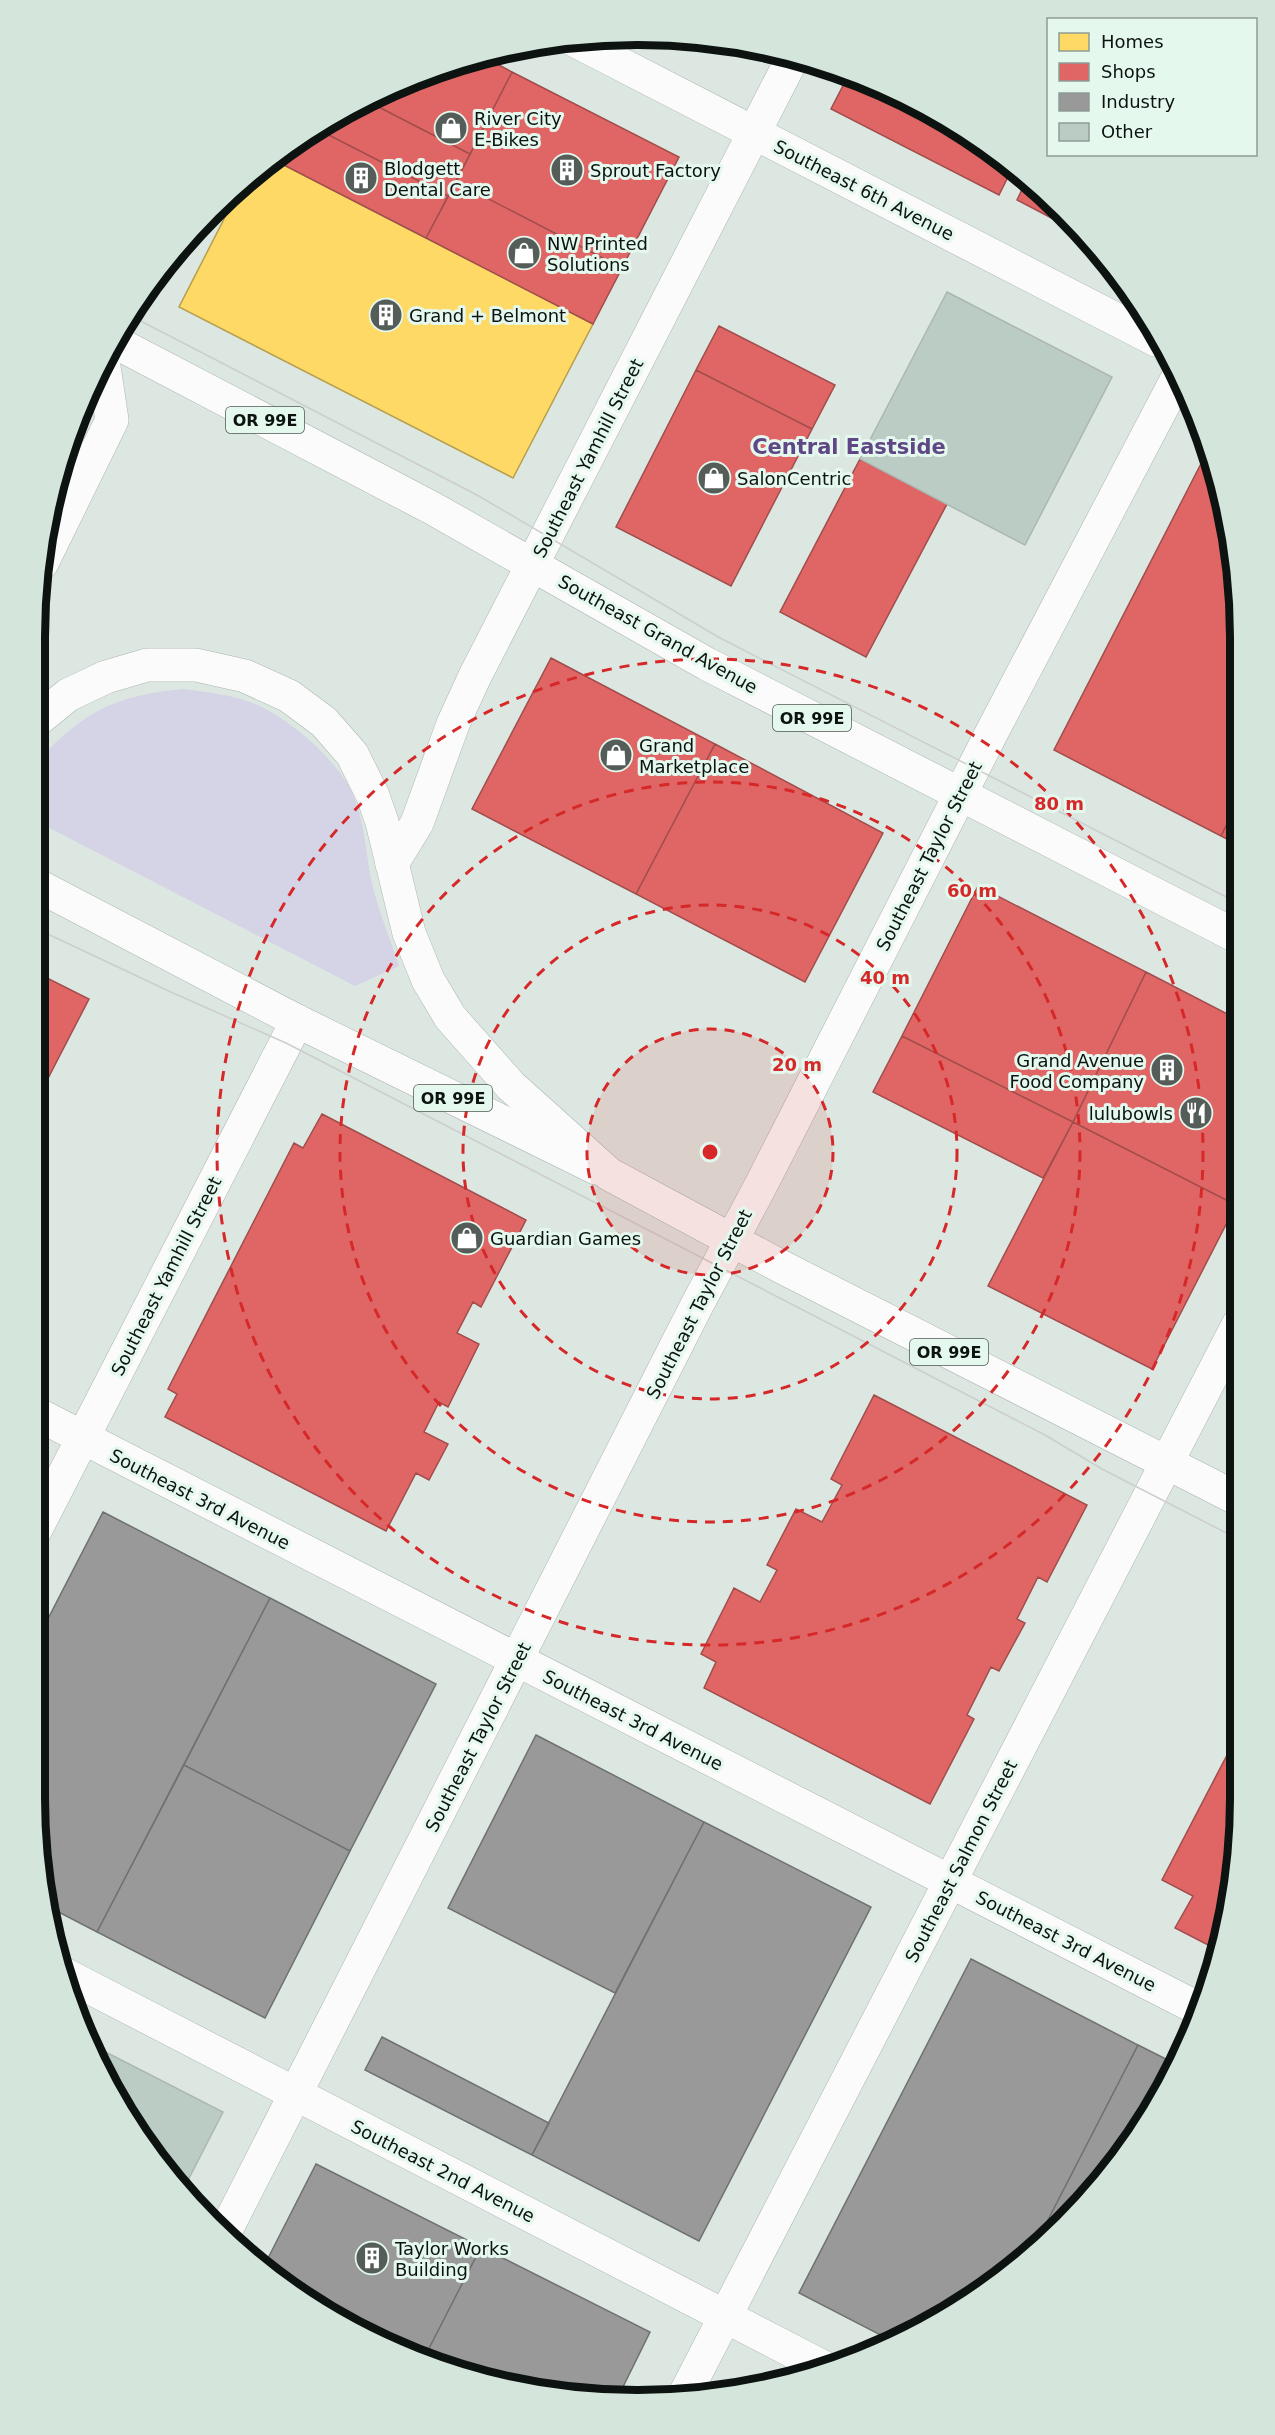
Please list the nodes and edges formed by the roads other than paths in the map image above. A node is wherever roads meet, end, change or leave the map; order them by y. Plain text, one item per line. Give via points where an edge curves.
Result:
1 (588, 47) edge
2 (789, 65) edge
3 (754, 133) junction
4 (1148, 336) edge
5 (122, 345) edge
6 (105, 376) edge
7 (1174, 385) edge
8 (53, 540) edge
9 (533, 565) junction
10 (45, 714) edge
11 (961, 794) junction
12 (392, 864) junction
13 (45, 889) edge
14 (1230, 933) edge
15 (297, 1021) junction
16 (609, 1174) junction
17 (732, 1240) junction
18 (1230, 1340) edge
19 (45, 1418) edge
20 (82, 1438) junction
21 (1167, 1462) junction
22 (1230, 1495) edge
23 (45, 1511) edge
24 (517, 1662) junction
25 (950, 1882) junction
26 (73, 1979) edge
27 (1192, 2006) edge
28 (294, 2094) junction
29 (228, 2225) edge
30 (726, 2317) junction
31 (815, 2363) edge
32 (688, 2388) edge

1 - 3 main road, Southeast 6th Avenue
2 - 3 main road, Southeast Yamhill Street
3 - 4 main road, Southeast 6th Avenue
3 - 9 main road, Southeast Yamhill Street
5 - 9 main road, Southeast Grand Avenue / OR 99E via 416,499
6 - 8 main road via 112,420
7 - 11 main road, Southeast Taylor Street
9 - 11 main road, Southeast Grand Avenue / OR 99E via 707,664
9 - 12 main road, Southeast Yamhill Street via 453,724 417,823
10 - 12 main road via 68,695 106,677 147,665 196,665 245,676 289,696 324,722 352,754 373,796
11 - 14 main road, Southeast Grand Avenue / OR 99E
11 - 17 main road, Southeast Taylor Street
12 - 16 main road via 409,933 428,980 450,1017 511,1086
13 - 15 main road, OR 99E
15 - 16 main road, OR 99E
15 - 20 main road, Southeast Yamhill Street
16 - 17 main road, OR 99E
17 - 21 main road, OR 99E
17 - 24 main road, Southeast Taylor Street
18 - 21 main road, Southeast Salmon Street
19 - 20 main road, Southeast 3rd Avenue
20 - 23 main road, Southeast Yamhill Street
20 - 24 main road, Southeast 3rd Avenue
21 - 22 main road, OR 99E
21 - 25 main road, Southeast Salmon Street
24 - 25 main road, Southeast 3rd Avenue
24 - 28 main road, Southeast Taylor Street
25 - 27 main road, Southeast 3rd Avenue
25 - 30 main road, Southeast Salmon Street
26 - 28 main road, Southeast 2nd Avenue
28 - 29 main road, Southeast Taylor Street
28 - 30 main road, Southeast 2nd Avenue
30 - 31 main road, Southeast 2nd Avenue
30 - 32 main road, Southeast Salmon Street

